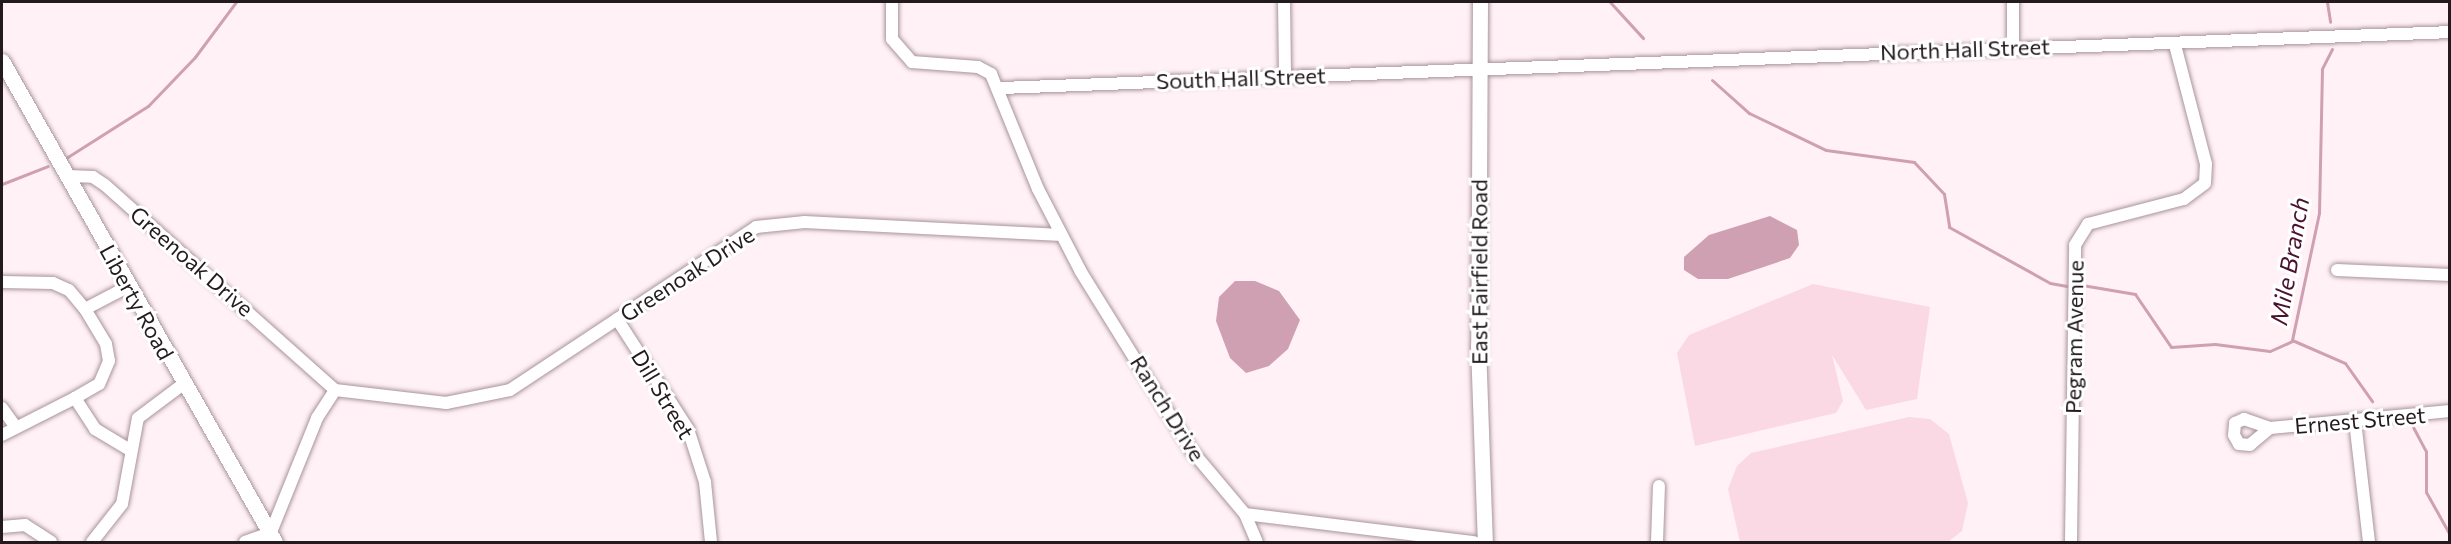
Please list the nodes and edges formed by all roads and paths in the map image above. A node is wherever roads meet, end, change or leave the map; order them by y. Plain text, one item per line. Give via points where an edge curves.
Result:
1 (892, 2) edge
2 (1284, 2) edge
3 (1480, 2) edge
4 (2013, 2) edge
5 (2450, 32) edge
6 (2175, 45) junction
7 (2013, 47) junction
8 (1480, 71) junction
9 (4, 72) edge
10 (1285, 76) junction
11 (1001, 88) junction
12 (68, 176) junction
13 (1061, 234) junction
14 (2337, 270) dead end
15 (2450, 276) edge
16 (2, 282) edge
17 (129, 286) junction
18 (85, 309) junction
19 (617, 320) junction
20 (182, 385) junction
21 (336, 390) junction
22 (75, 398) junction
23 (2, 408) edge
24 (2450, 411) edge
25 (2355, 421) junction
26 (16, 427) junction
27 (2271, 428) dead end
28 (2, 435) edge
29 (130, 450) junction
30 (1659, 486) dead end
31 (1245, 514) junction
32 (2, 527) edge
33 (271, 540) edge
34 (51, 543) edge
35 (92, 543) edge
36 (245, 543) edge
37 (711, 543) edge
38 (1257, 543) edge
39 (1474, 543) edge
40 (1485, 543) edge
41 (1657, 543) edge
42 (2071, 543) edge
43 (2369, 543) edge

1 - 11 street via 892,39 912,62 978,67
2 - 10 street
3 - 8 main road, East Fairfield Road
4 - 7 street
5 - 6 street, North Hall Street
6 - 7 street, North Hall Street
6 - 42 street, Pegram Avenue via 2206,164 2205,183 2184,199 2088,224 2075,245
7 - 8 street, North Hall Street
8 - 10 street, South Hall Street
8 - 40 main road, East Fairfield Road via 1478,345
9 - 12 main road, Liberty Road
10 - 11 street, South Hall Street
11 - 13 street, Ranch Drive via 1038,189
12 - 17 main road, Liberty Road
12 - 21 street, Greenoak Drive via 93,177 105,185
13 - 19 street, Greenoak Drive via 805,222 756,227
13 - 31 street, Ranch Drive via 1192,451
14 - 15 street
16 - 18 street via 53,283 69,290
17 - 18 street
17 - 20 main road, Liberty Road
18 - 22 street via 106,344 109,362 99,384
19 - 21 street, Greenoak Drive via 494,397 446,403
19 - 37 street, Dill Street via 688,429 705,482
20 - 29 street via 138,418
20 - 33 main road, Liberty Road
21 - 33 street via 317,418
22 - 26 street
22 - 29 street via 95,429
23 - 26 street
24 - 25 street, Ernest Street
25 - 27 street, Ernest Street
25 - 43 street
26 - 28 street
29 - 35 street via 122,504
30 - 41 street
31 - 38 street, Ranch Drive
31 - 39 street
32 - 34 street via 25,525
33 - 36 street

